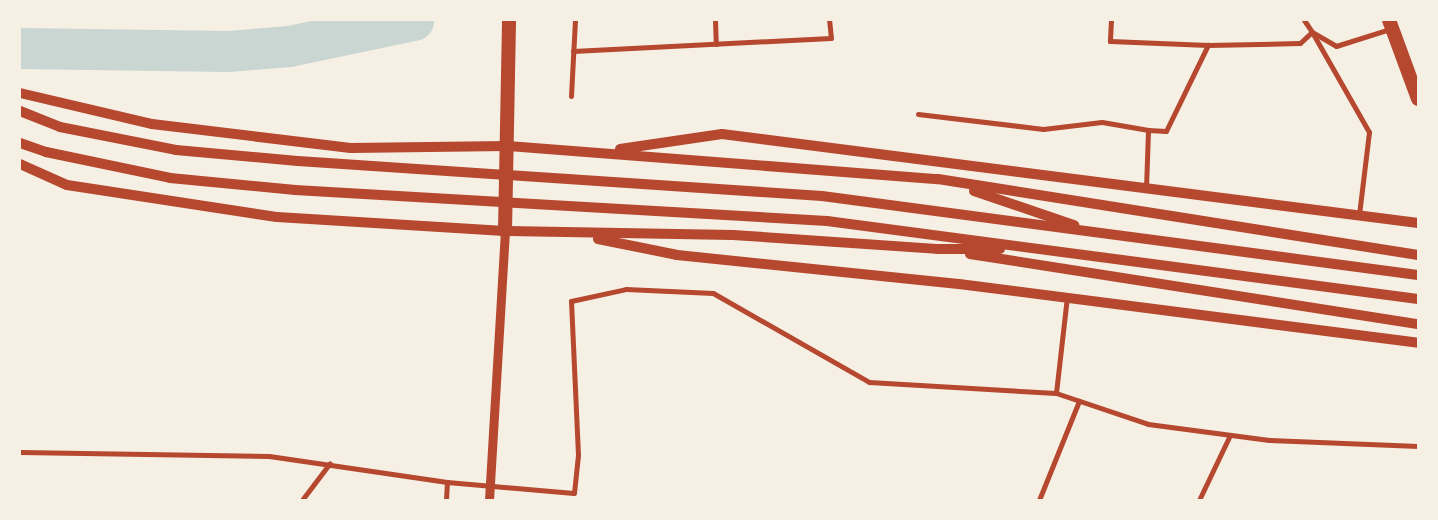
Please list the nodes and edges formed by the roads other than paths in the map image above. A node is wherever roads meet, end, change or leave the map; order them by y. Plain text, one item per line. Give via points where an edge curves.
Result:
1 (509, 20) edge
2 (575, 20) edge
3 (716, 20) edge
4 (829, 20) edge
5 (1111, 20) edge
6 (1304, 20) edge
7 (1390, 24) edge
8 (1312, 32) junction
9 (716, 44) junction
10 (1208, 45) junction
11 (573, 51) junction
12 (20, 93) edge
13 (571, 96) dead end
14 (1418, 99) edge
15 (20, 111) edge
16 (918, 114) dead end
17 (1148, 130) junction
18 (20, 143) edge
19 (507, 146) junction
20 (602, 151) junction
21 (20, 164) edge
22 (938, 179) junction
23 (1146, 188) junction
24 (1359, 215) junction
25 (1418, 223) edge
26 (505, 231) junction
27 (575, 234) junction
28 (937, 249) junction
29 (1245, 252) dead end
30 (1418, 255) edge
31 (1229, 274) dead end
32 (1418, 275) edge
33 (1067, 298) junction
34 (1418, 299) edge
35 (1418, 324) edge
36 (1418, 343) edge
37 (1056, 393) junction
38 (1079, 401) junction
39 (1230, 435) junction
40 (1418, 446) edge
41 (20, 452) edge
42 (330, 463) junction
43 (447, 482) junction
44 (574, 493) junction
45 (302, 500) edge
46 (446, 500) edge
47 (489, 500) edge
48 (572, 500) edge
49 (1039, 500) edge
50 (1199, 500) edge

1 - 19 highway
2 - 11 street
3 - 9 street
4 - 9 street via 831,38
5 - 10 street via 1110,41
6 - 8 street
7 - 8 street via 1336,46
7 - 14 highway
8 - 10 street via 1300,43
8 - 24 street via 1369,132
9 - 11 street
10 - 17 street via 1166,131
11 - 13 street
12 - 19 main road via 152,124 351,148
15 - 32 main road via 60,127 176,150 822,196
16 - 17 street via 1043,129 1102,122
17 - 23 street
18 - 34 main road via 46,152 170,178 295,190 827,221
19 - 20 main road
19 - 26 highway
20 - 22 main road
20 - 23 main road via 722,134
21 - 26 main road via 67,185 277,217
22 - 29 main road via 1098,233
22 - 30 main road
23 - 24 main road
24 - 25 main road
26 - 27 main road
26 - 47 street
27 - 28 main road via 733,235
27 - 33 main road via 677,255
28 - 31 main road via 1061,249
28 - 35 main road
33 - 36 main road
33 - 37 street
37 - 38 street
37 - 44 street via 869,382 713,293 626,289 571,301 578,455
38 - 39 street via 1148,424
38 - 49 street
39 - 40 street via 1269,440
39 - 50 street
41 - 42 street via 269,456
42 - 43 street
42 - 45 street
43 - 44 street
43 - 46 street
44 - 48 street

